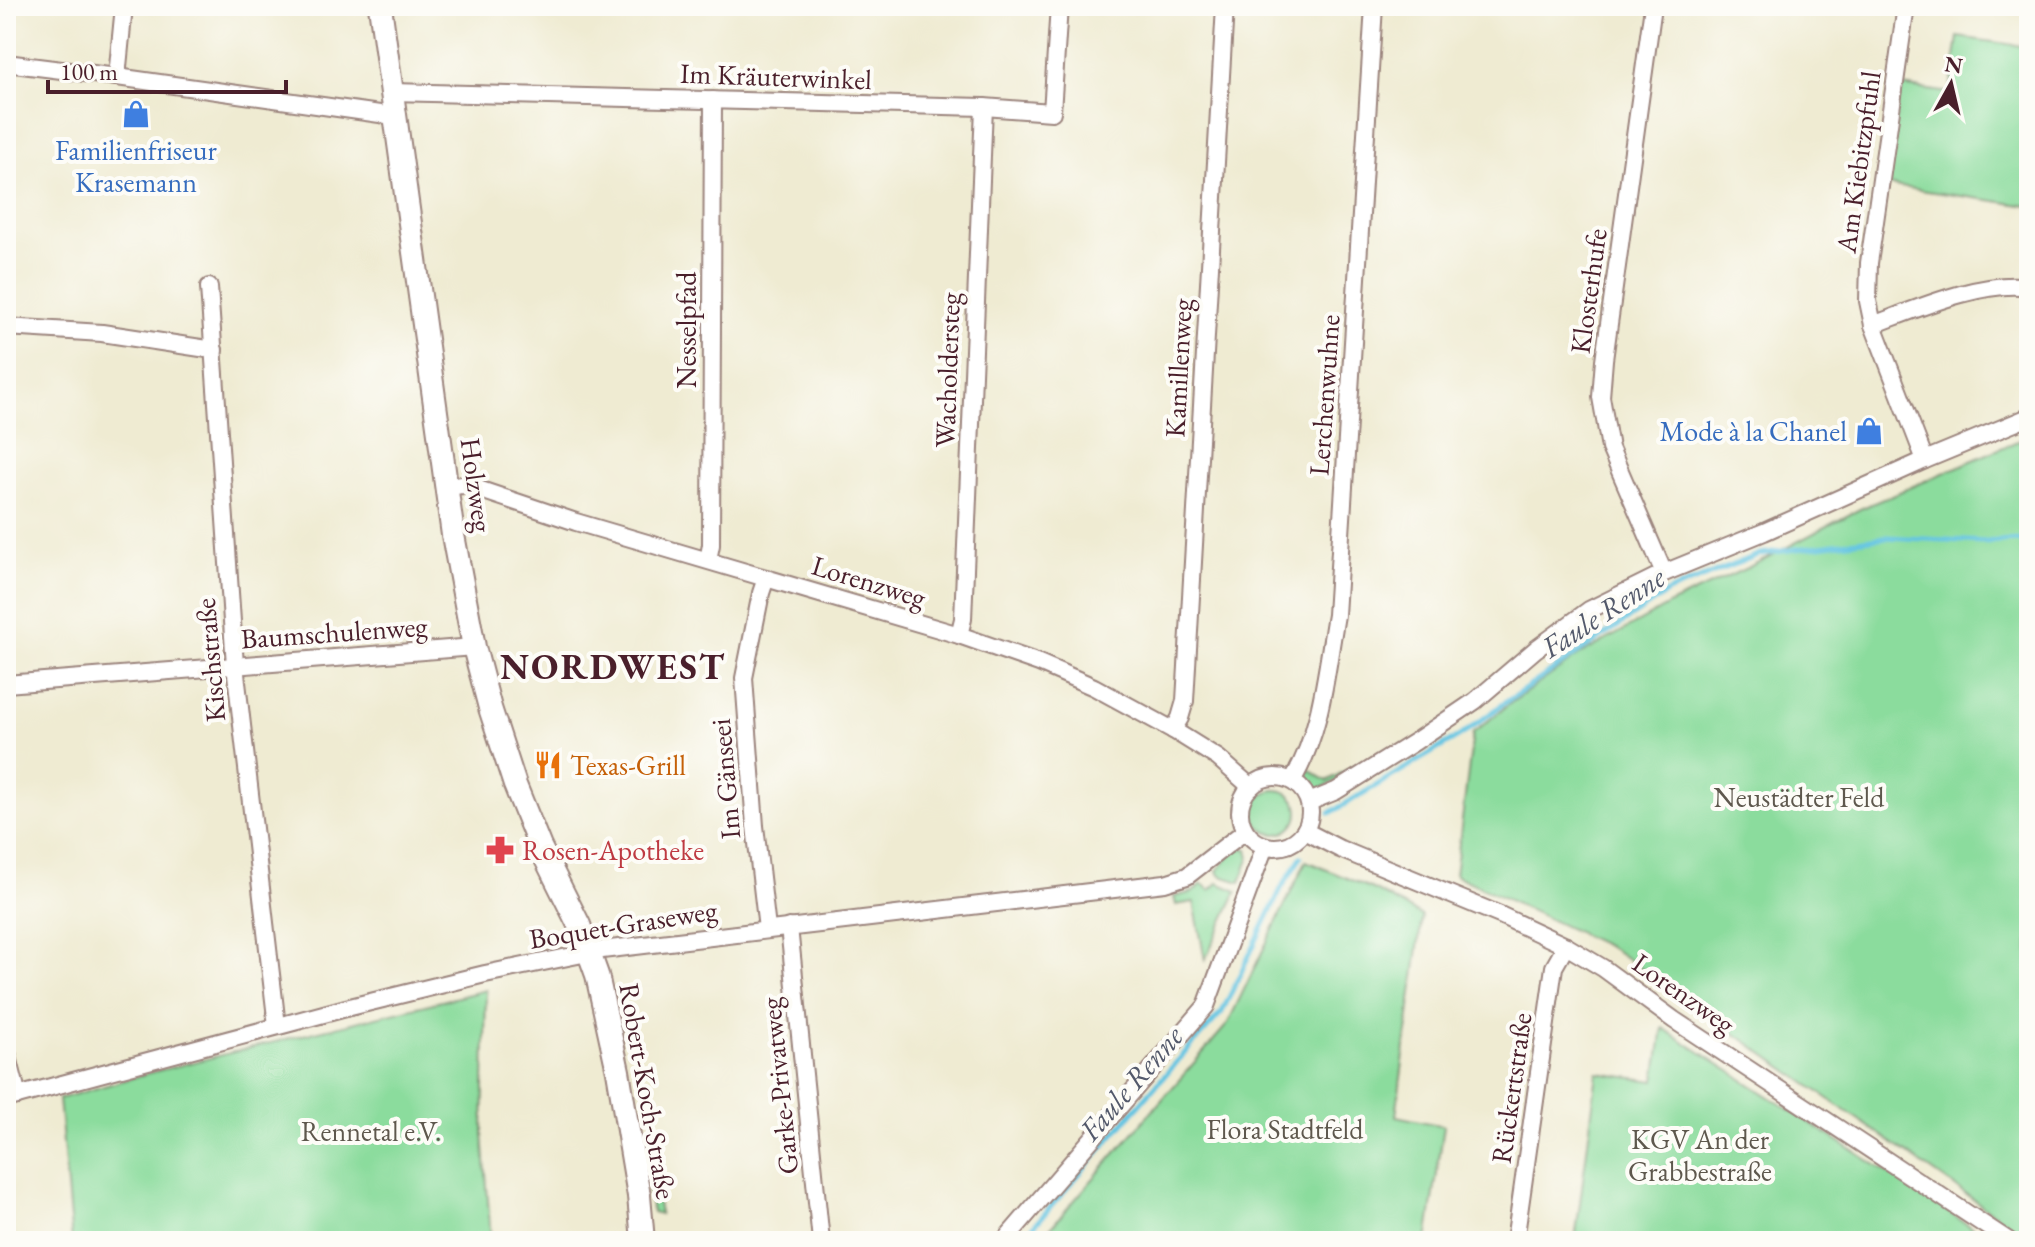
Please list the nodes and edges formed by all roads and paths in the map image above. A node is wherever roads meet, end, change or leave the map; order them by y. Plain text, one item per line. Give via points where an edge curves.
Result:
1 (124, 6) edge
2 (380, 6) edge
3 (1059, 6) edge
4 (1225, 6) edge
5 (1374, 6) edge
6 (1653, 6) edge
7 (1906, 6) edge
8 (6, 63) edge
9 (117, 77) junction
10 (392, 92) junction
11 (713, 100) junction
12 (984, 107) junction
13 (394, 116) junction
14 (209, 287) dead end
15 (2029, 287) edge
16 (1873, 325) junction
17 (6, 327) edge
18 (214, 350) junction
19 (2029, 417) edge
20 (1925, 460) junction
21 (447, 488) junction
22 (708, 560) junction
23 (1664, 573) junction
24 (766, 578) junction
25 (959, 635) junction
26 (474, 647) junction
27 (235, 665) junction
28 (6, 684) edge
29 (1173, 730) junction
30 (1292, 781) junction
31 (1251, 787) junction
32 (1309, 802) junction
33 (1245, 831) junction
34 (1305, 831) junction
35 (1265, 846) junction
36 (789, 927) junction
37 (767, 929) junction
38 (1566, 946) junction
39 (590, 952) junction
40 (277, 1026) junction
41 (6, 1049) edge
42 (12, 1097) edge
43 (643, 1241) edge
44 (821, 1241) edge
45 (1004, 1241) edge
46 (1515, 1241) edge
47 (2009, 1241) edge

1 - 9 street
2 - 10 street, Holzweg
3 - 12 street, Im Kräuterwinkel via 1052,112
4 - 29 street, Kamillenweg via 1185,701
5 - 30 street, Lerchenwuhne via 1336,615 1319,715
6 - 23 street, Klosterhufe via 1601,397 1610,448
7 - 16 street, Am Kiebitzpfuhl via 1869,263
8 - 9 street
9 - 13 street
10 - 11 street, Im Kräuterwinkel
10 - 13 street, Holzweg
11 - 12 street, Im Kräuterwinkel
11 - 22 street, Nesselpfad
12 - 25 street, Wacholdersteg
13 - 21 street, Holzweg
14 - 18 street, Kischstraße
15 - 16 street via 1953,296
16 - 20 street, Am Kiebitzpfuhl
17 - 18 street via 102,333
18 - 27 street, Kischstraße
19 - 20 street
20 - 23 street
21 - 22 street, Lorenzweg via 472,487
21 - 26 street, Holzweg
22 - 24 street, Lorenzweg
23 - 32 street via 1589,610 1475,701 1336,791
24 - 25 street, Lorenzweg
24 - 37 street, Im Gänseei via 744,678
25 - 29 street, Lorenzweg via 1082,682
26 - 27 street, Baumschulenweg
26 - 39 street, Holzweg via 515,785
27 - 28 street, Baumschulenweg
27 - 40 street, Kischstraße
29 - 31 street, Lorenzweg via 1228,765
30 - 31 street via 1270,777
30 - 32 street
31 - 33 street via 1240,808
32 - 34 street
33 - 35 street
33 - 36 street, Boquet-Graseweg via 1187,876 1165,883
34 - 35 street via 1288,845
34 - 38 street, Lorenzweg
35 - 45 street via 1206,1006
36 - 37 street, Boquet-Graseweg
36 - 44 street, Garke-Privatweg
37 - 39 street, Boquet-Graseweg
38 - 46 street, Rückertstraße via 1554,967
38 - 47 street, Lorenzweg
39 - 40 street, Boquet-Graseweg
39 - 43 street, Robert-Koch-Straße via 612,1038
40 - 42 street, Boquet-Graseweg
41 - 42 street

